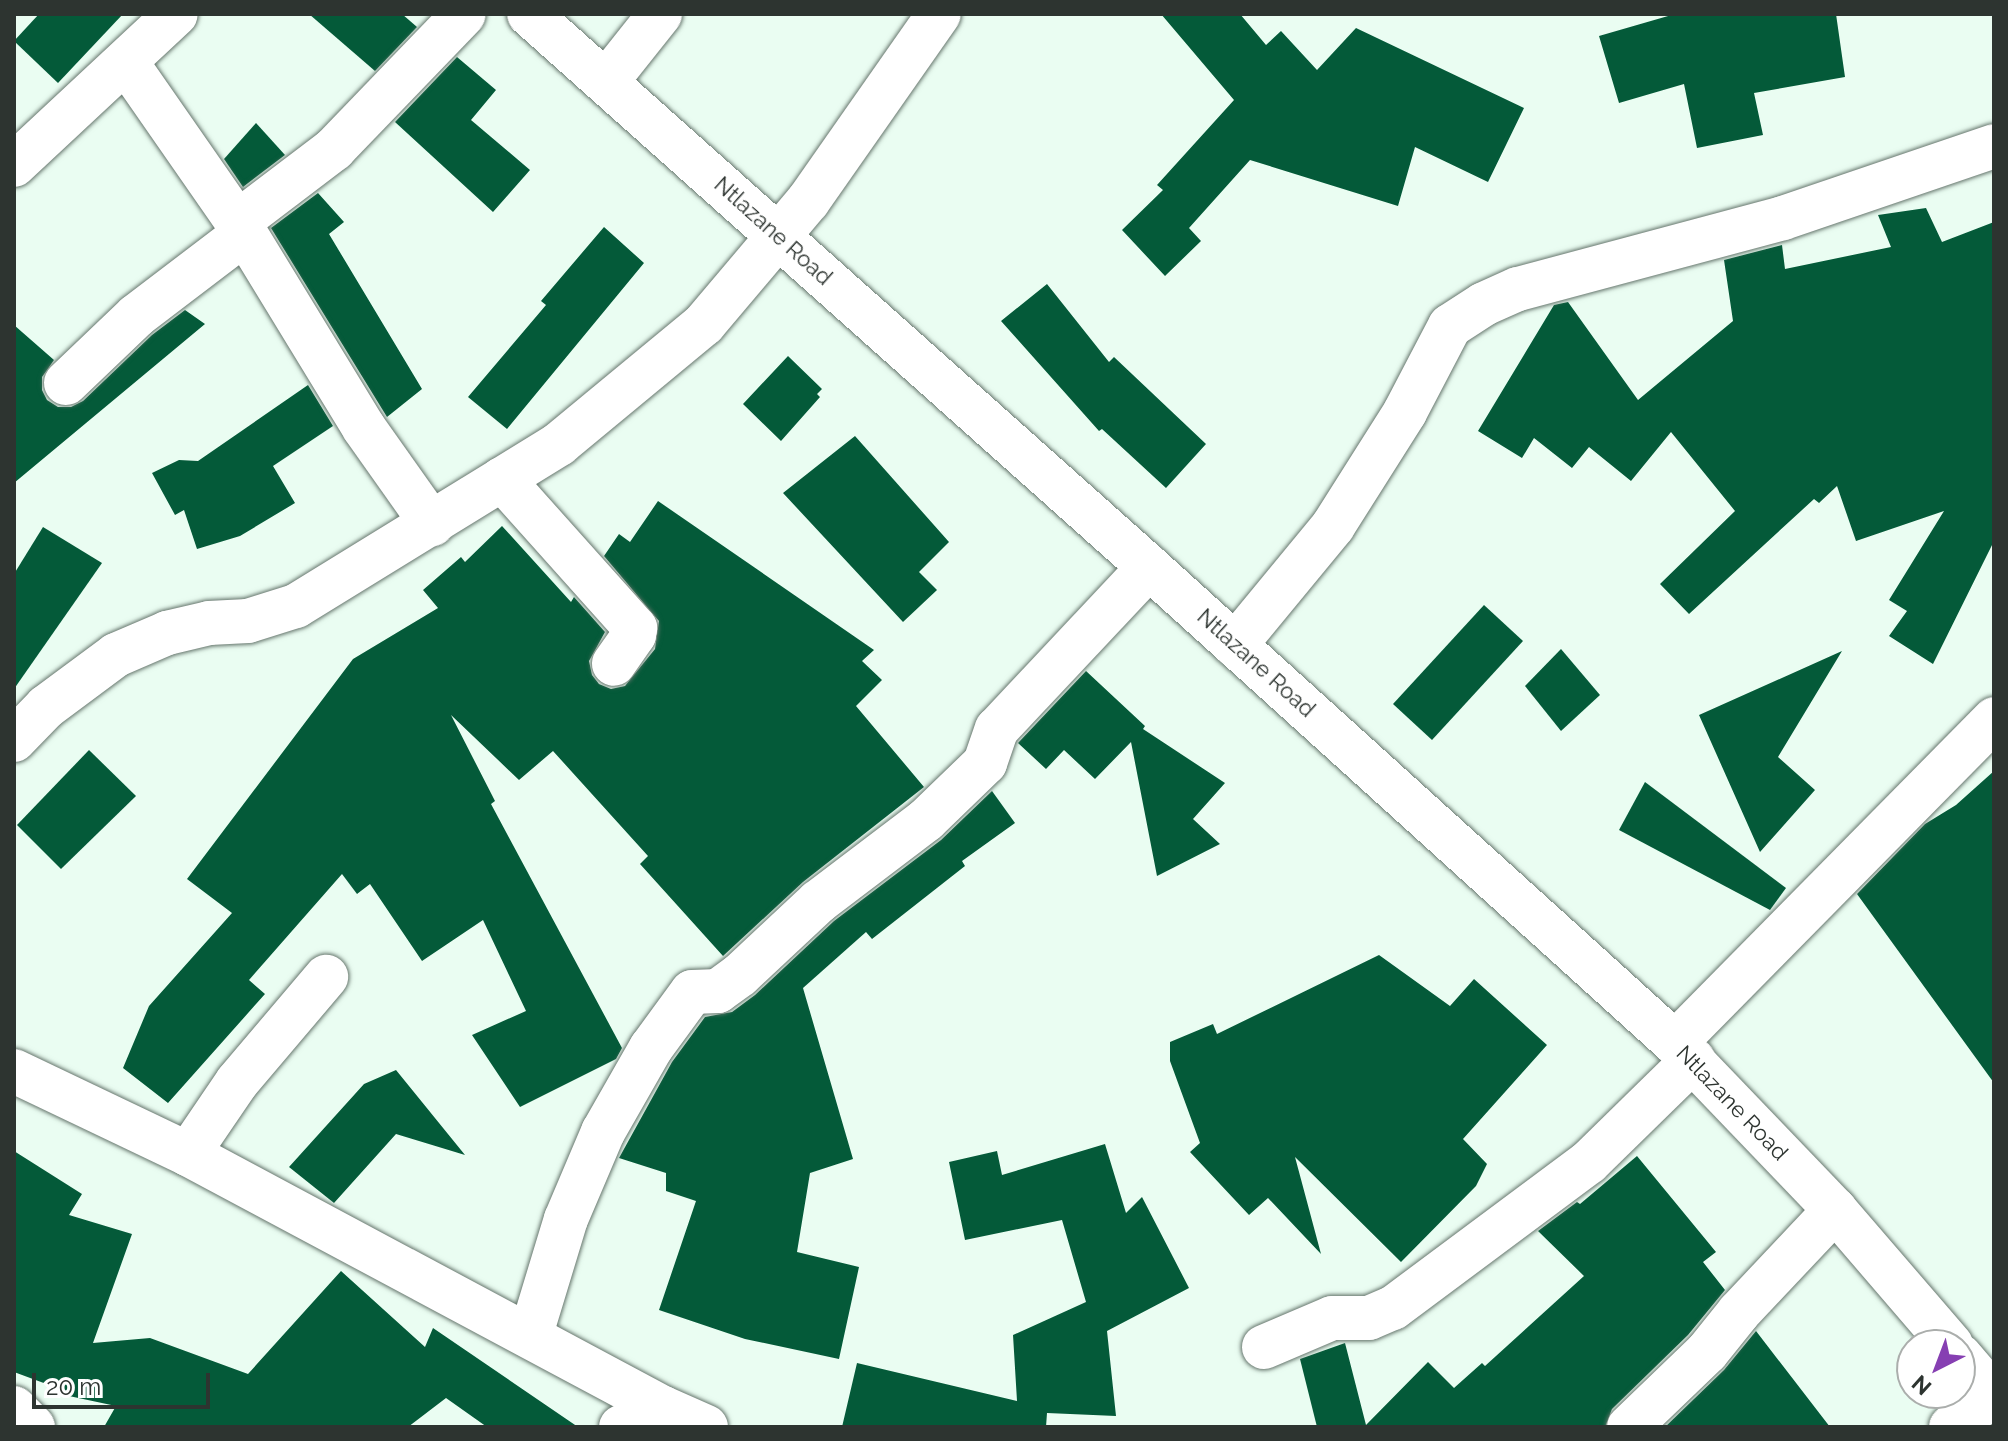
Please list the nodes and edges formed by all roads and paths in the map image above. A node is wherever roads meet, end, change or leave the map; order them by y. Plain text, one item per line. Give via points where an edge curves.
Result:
1 (176, 14) edge
2 (464, 14) edge
3 (529, 14) edge
4 (660, 14) edge
5 (939, 14) edge
6 (126, 62) junction
7 (606, 82) junction
8 (1994, 146) edge
9 (14, 165) edge
10 (242, 228) junction
11 (779, 236) junction
12 (66, 383) dead end
13 (502, 479) junction
14 (432, 524) junction
15 (1149, 567) junction
16 (1235, 645) junction
17 (614, 664) dead end
18 (1994, 719) edge
19 (14, 740) edge
20 (326, 977) dead end
21 (1684, 1052) junction
22 (14, 1071) edge
23 (188, 1154) junction
24 (1835, 1210) junction
25 (1937, 1329) edge
26 (531, 1334) junction
27 (1264, 1347) dead end
28 (1976, 1374) edge
29 (1994, 1395) edge
30 (14, 1408) edge
31 (663, 1408) junction
32 (33, 1427) edge
33 (621, 1427) edge
34 (706, 1427) edge
35 (1629, 1427) edge
36 (1951, 1427) edge

1 - 6 street
2 - 10 street via 334,149
3 - 7 street, Ntlazane Road
4 - 7 street
5 - 11 street
6 - 9 street
6 - 10 street
7 - 11 street, Ntlazane Road
8 - 16 street via 1783,218 1518,289 1450,326 1405,412 1333,526
10 - 12 street via 136,316
10 - 14 street via 364,428
11 - 13 street via 704,324 559,444
11 - 15 street, Ntlazane Road
13 - 14 street
13 - 17 street via 635,628
14 - 19 street via 296,606 248,621 167,633 116,655 46,707
15 - 16 street, Ntlazane Road
15 - 26 street via 997,729 985,763 926,820 818,902 740,975 718,991 692,992 651,1048 603,1132 566,1219
16 - 21 street, Ntlazane Road
18 - 21 street
20 - 23 street via 237,1082
21 - 24 street, Ntlazane Road
21 - 27 street via 1589,1162 1393,1308 1369,1318 1332,1318
22 - 23 street
23 - 26 street
24 - 25 street, Ntlazane Road
24 - 35 street via 1707,1352
26 - 31 street
28 - 29 street
29 - 36 street
30 - 32 street
31 - 33 street
31 - 34 street

